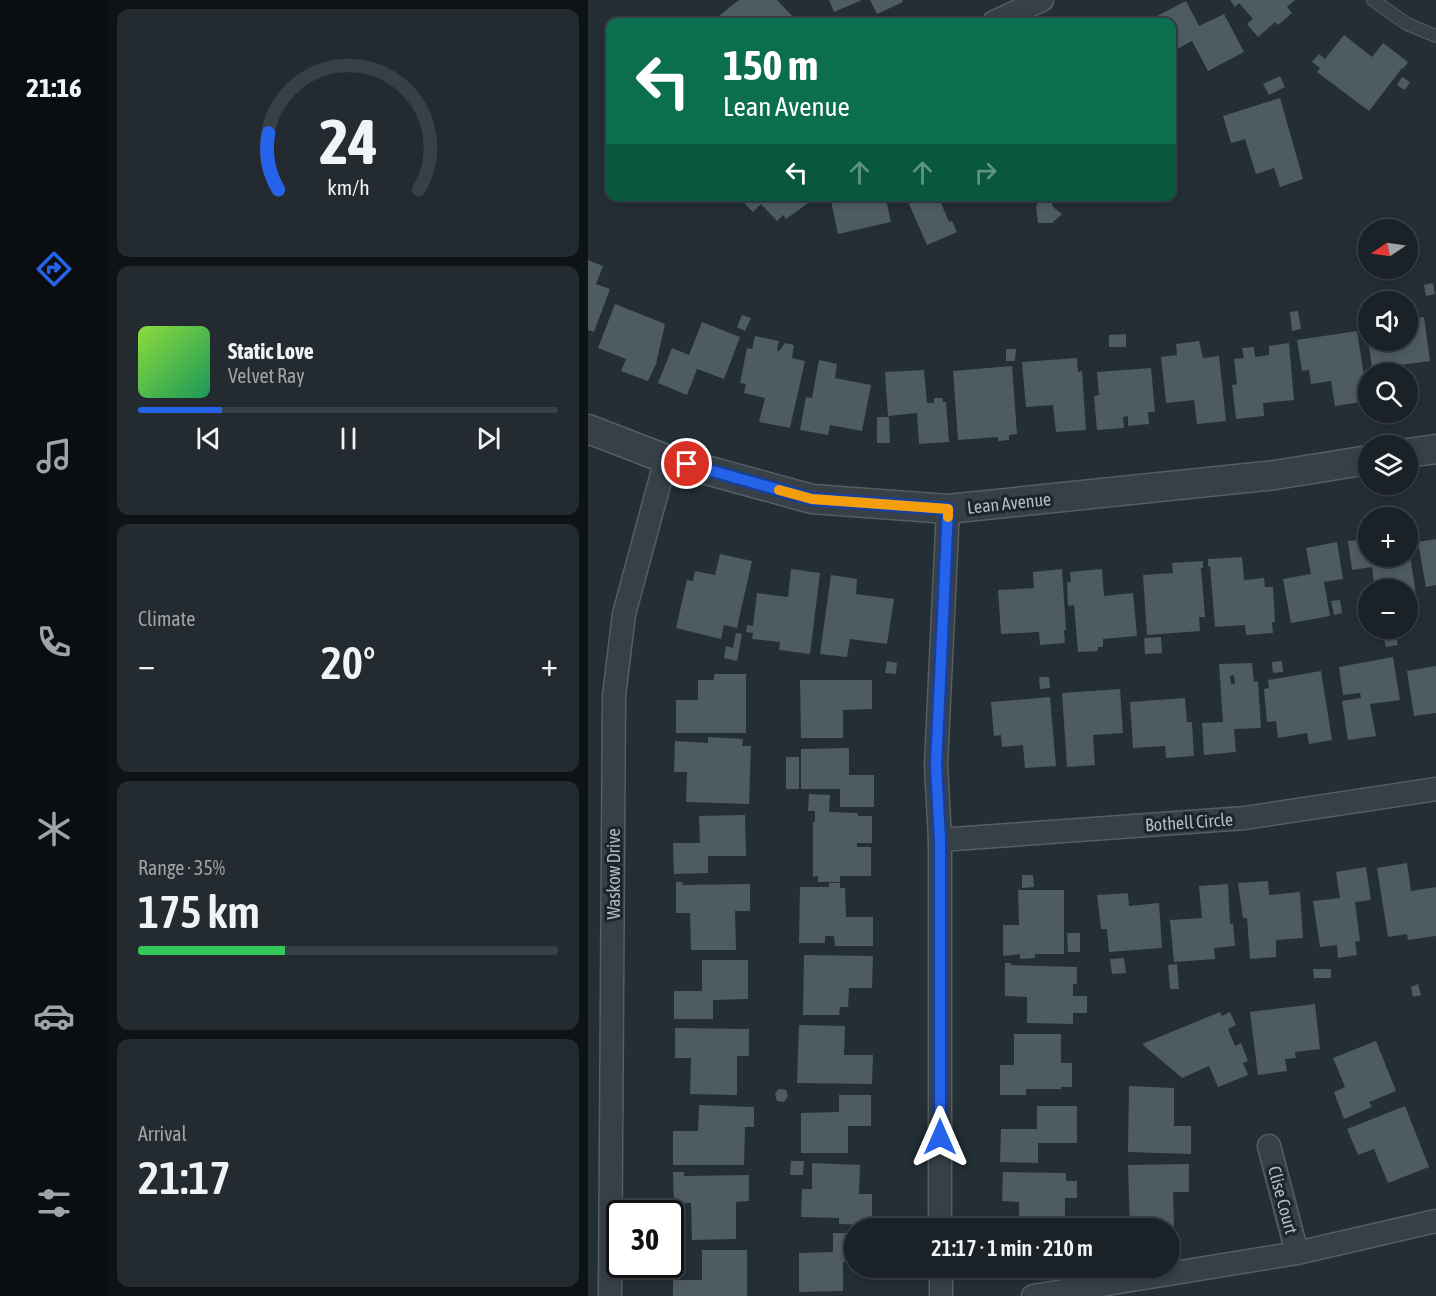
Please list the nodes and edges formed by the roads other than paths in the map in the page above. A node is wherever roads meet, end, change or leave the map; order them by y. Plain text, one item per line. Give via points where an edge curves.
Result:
1 (1042, 0) edge
2 (1373, 0) edge
3 (1003, 18) edge
4 (1436, 36) edge
5 (588, 429) edge
6 (1436, 449) edge
7 (1418, 451) edge
8 (666, 459) junction
9 (1358, 462) edge
10 (948, 509) junction
11 (1436, 789) edge
12 (940, 840) junction
13 (1269, 1146) dead end
14 (940, 1218) edge
15 (1436, 1221) edge
16 (1297, 1253) junction
17 (940, 1278) edge
18 (610, 1296) edge
19 (941, 1296) edge
20 (1033, 1296) edge

1 - 3 street
2 - 4 lane via 1407,24
5 - 8 street, Lean Avenue
6 - 7 street
8 - 10 street, Lean Avenue via 812,499
8 - 18 street, Waskow Drive via 624,614 614,696
9 - 10 street, Lean Avenue via 1275,475
10 - 12 street via 936,765
11 - 12 street, Bothell Circle via 1245,818
12 - 14 street
13 - 16 street, Clise Court
15 - 16 street
16 - 20 street
17 - 19 street

